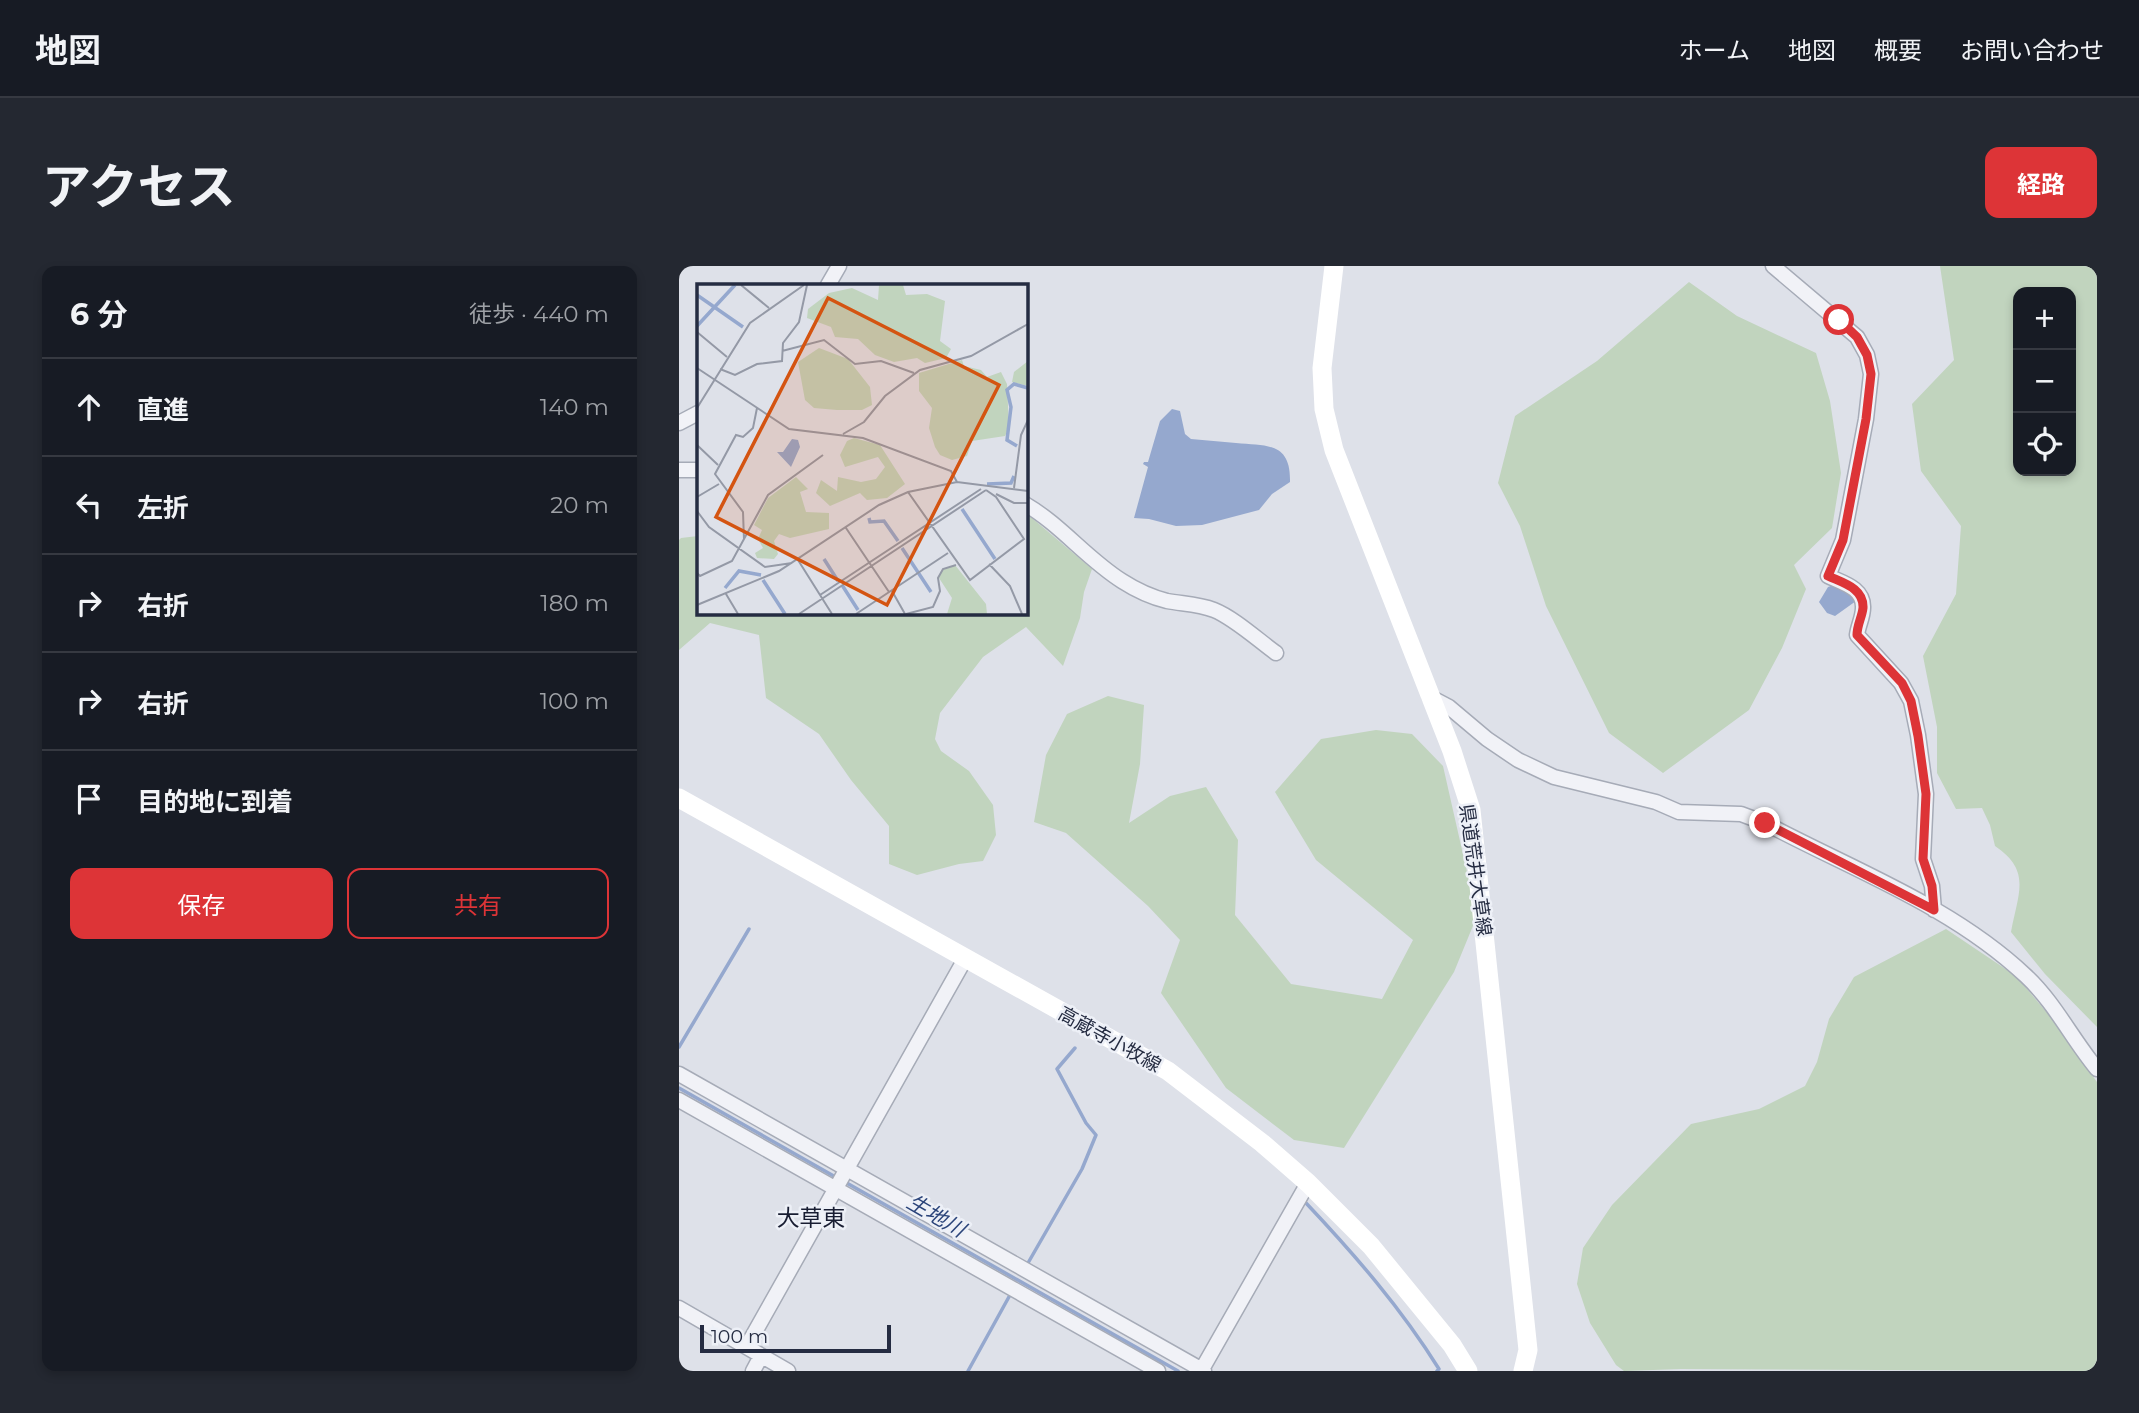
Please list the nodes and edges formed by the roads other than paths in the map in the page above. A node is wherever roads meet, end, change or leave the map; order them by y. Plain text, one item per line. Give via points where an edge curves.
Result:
1 (839, 266) edge
2 (1334, 266) edge
3 (1773, 266) edge
4 (829, 284) edge
5 (697, 414) edge
6 (679, 423) edge
7 (679, 470) edge
8 (697, 471) edge
9 (1027, 504) edge
10 (1276, 653) dead end
11 (1430, 697) junction
12 (679, 798) edge
13 (1934, 910) junction
14 (965, 959) junction
15 (2097, 1069) edge
16 (679, 1074) edge
17 (679, 1100) edge
18 (846, 1169) junction
19 (1308, 1183) junction
20 (835, 1190) junction
21 (679, 1308) edge
22 (747, 1346) junction
23 (761, 1356) junction
24 (753, 1371) edge
25 (788, 1371) edge
26 (1158, 1371) edge
27 (1202, 1371) edge
28 (1468, 1371) edge
29 (1524, 1371) edge

1 - 4 street
2 - 11 main road, 県道荒井大草線 via 1322,368 1324,410 1334,450
3 - 13 street via 1857,337 1867,355 1871,374 1866,419 1843,540 1828,576 1861,596 1857,635 1902,683 1911,701 1926,794 1923,859
5 - 6 street
7 - 8 street
9 - 10 street via 1123,582 1167,601 1218,611
11 - 13 street via 1518,760 1554,777 1679,812 1741,814
11 - 29 main road, 県道荒井大草線 via 1471,810 1528,1350
12 - 14 main road, 高蔵寺小牧線
13 - 15 street via 1963,926 2025,975 2051,1003
14 - 18 street
14 - 19 main road, 高蔵寺小牧線 via 1168,1071
16 - 18 street
17 - 20 street
18 - 20 street
18 - 27 street
19 - 27 street
19 - 28 main road, 高蔵寺小牧線 via 1371,1246
20 - 22 street
20 - 26 street
21 - 22 street
22 - 23 street
23 - 24 street
23 - 25 street

